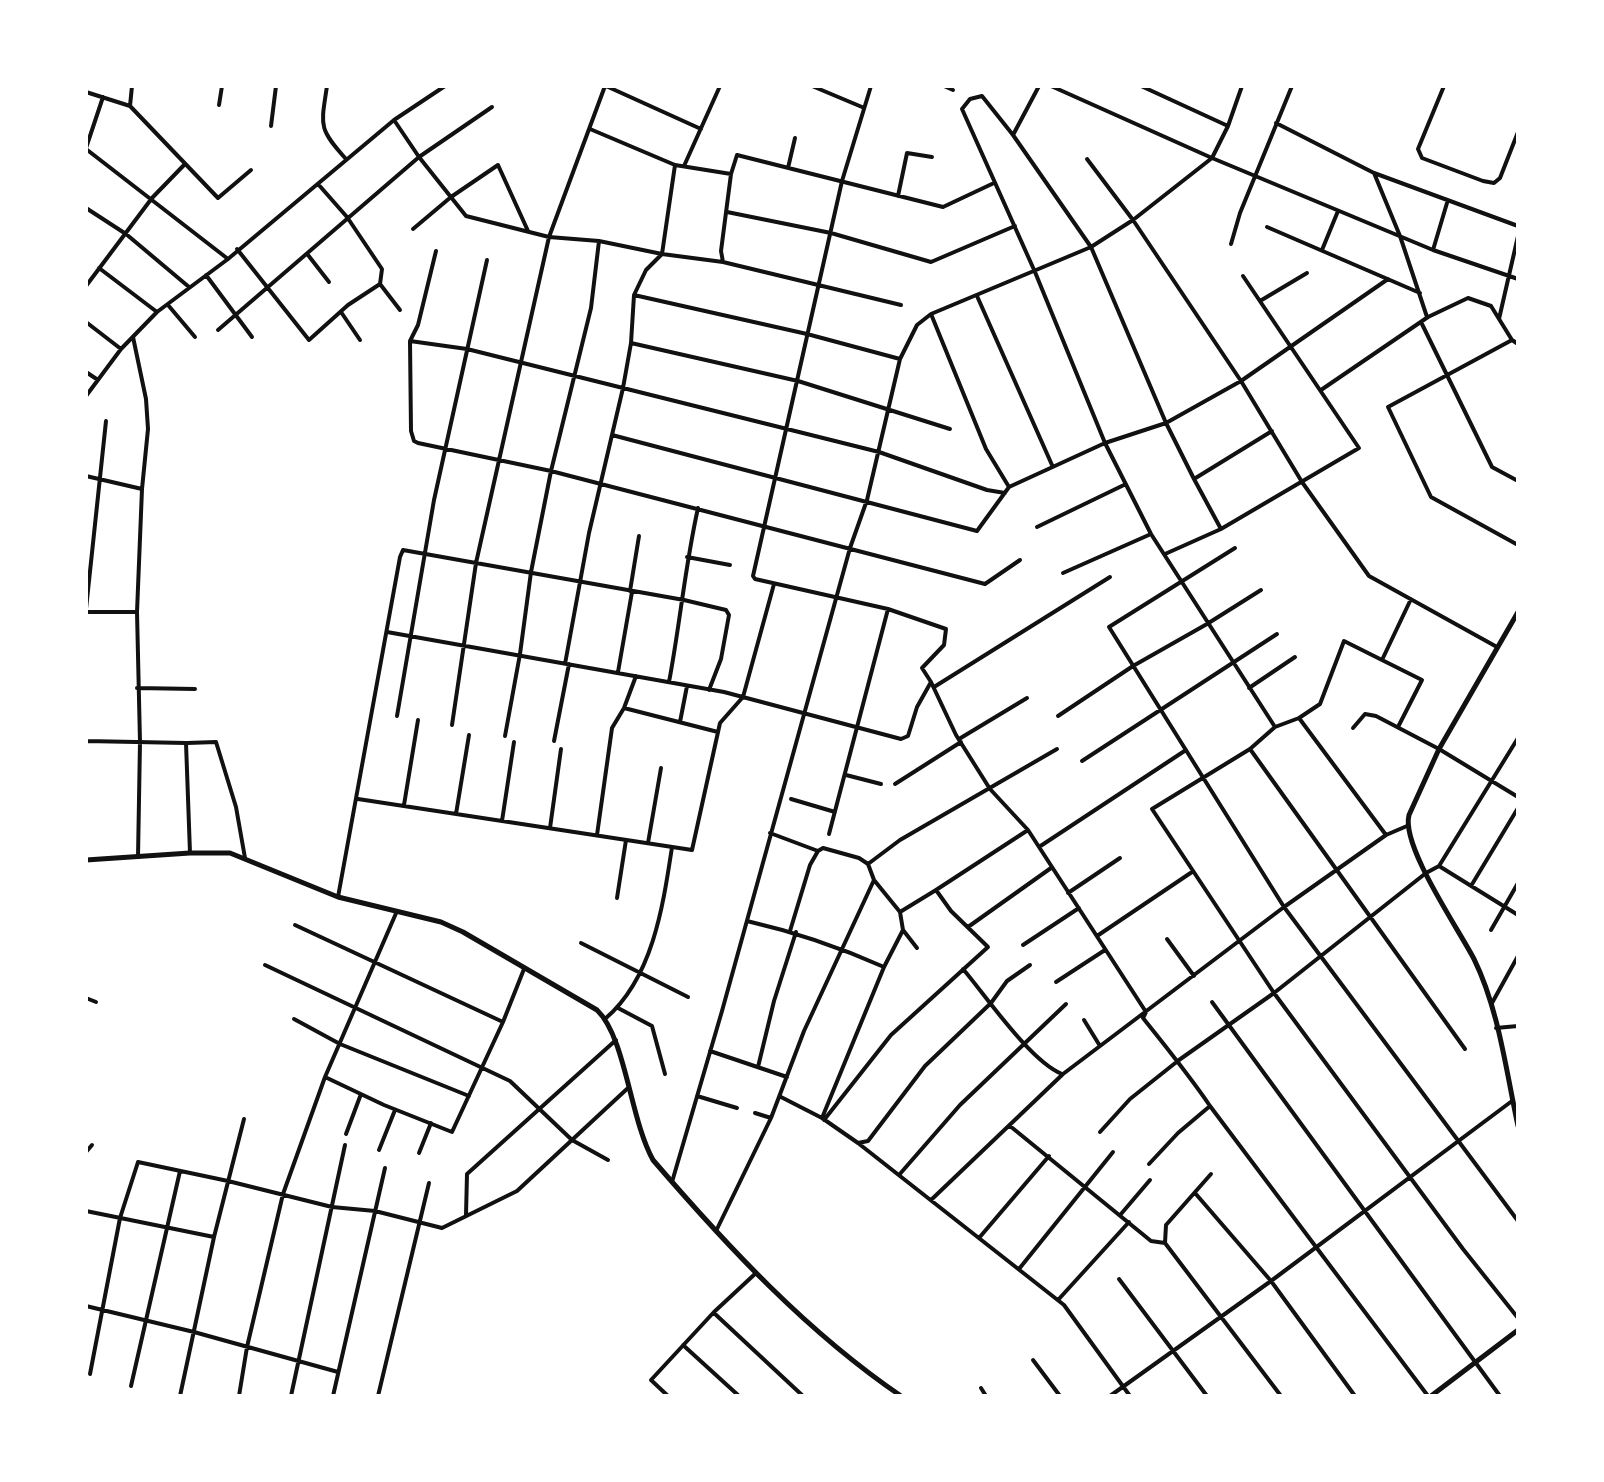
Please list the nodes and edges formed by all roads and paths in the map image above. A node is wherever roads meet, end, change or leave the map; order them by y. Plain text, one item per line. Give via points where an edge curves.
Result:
1 (132, 86) edge
2 (222, 86) edge
3 (276, 86) edge
4 (327, 86) edge
5 (445, 86) edge
6 (606, 86) edge
7 (720, 86) edge
8 (812, 86) edge
9 (871, 86) edge
10 (944, 86) edge
11 (1039, 86) edge
12 (1051, 86) edge
13 (1141, 86) edge
14 (1242, 86) edge
15 (1292, 86) edge
16 (1444, 86) edge
17 (953, 90) dead end
18 (86, 92) edge
19 (103, 97) junction
20 (219, 105) dead end
21 (130, 106) junction
22 (492, 107) dead end
23 (862, 107) junction
24 (394, 120) junction
25 (1276, 123) junction
26 (271, 126) dead end
27 (1228, 126) junction
28 (590, 129) junction
29 (701, 129) junction
30 (1518, 132) edge
31 (1013, 135) junction
32 (795, 138) dead end
33 (86, 148) edge
34 (419, 157) junction
35 (932, 157) dead end
36 (1212, 158) junction
37 (346, 159) junction
38 (1087, 159) dead end
39 (185, 164) junction
40 (675, 165) junction
41 (684, 166) junction
42 (788, 168) junction
43 (251, 170) dead end
44 (1374, 173) junction
45 (731, 174) junction
46 (1255, 176) junction
47 (842, 181) junction
48 (994, 183) junction
49 (318, 184) junction
50 (898, 196) junction
51 (451, 197) junction
52 (152, 198) junction
53 (1447, 202) junction
54 (86, 208) edge
55 (1339, 210) junction
56 (726, 212) junction
57 (347, 217) junction
58 (1133, 220) junction
59 (1015, 226) junction
60 (1518, 226) edge
61 (1267, 227) dead end
62 (413, 229) dead end
63 (528, 231) junction
64 (831, 233) junction
65 (126, 234) junction
66 (1400, 236) junction
67 (1518, 236) edge
68 (549, 237) junction
69 (599, 241) junction
70 (1231, 244) dead end
71 (1091, 247) junction
72 (237, 249) junction
73 (1322, 250) junction
74 (1433, 250) junction
75 (436, 251) dead end
76 (662, 254) junction
77 (307, 255) junction
78 (228, 259) junction
79 (487, 260) dead end
80 (723, 262) junction
81 (99, 268) junction
82 (1035, 272) junction
83 (1307, 273) dead end
84 (206, 275) junction
85 (1243, 276) dead end
86 (1509, 277) junction
87 (1388, 279) junction
88 (1518, 279) edge
89 (329, 282) dead end
90 (380, 284) junction
91 (821, 284) junction
92 (86, 286) edge
93 (189, 287) junction
94 (267, 288) junction
95 (1420, 293) junction
96 (634, 295) junction
97 (977, 296) junction
98 (1260, 301) junction
99 (167, 304) junction
100 (901, 305) dead end
101 (400, 310) dead end
102 (341, 311) junction
103 (157, 312) junction
104 (931, 314) junction
105 (235, 316) junction
106 (1428, 317) junction
107 (1499, 319) junction
108 (86, 322) edge
109 (1421, 322) junction
110 (218, 330) dead end
111 (807, 334) junction
112 (133, 337) junction
113 (195, 337) dead end
114 (252, 337) dead end
115 (360, 340) dead end
116 (1512, 340) junction
117 (410, 341) junction
118 (631, 343) junction
119 (1518, 344) edge
120 (1291, 347) junction
121 (121, 349) junction
122 (467, 349) junction
123 (900, 359) junction
124 (520, 362) junction
125 (86, 372) edge
126 (573, 375) junction
127 (1447, 375) junction
128 (98, 380) junction
129 (798, 381) junction
130 (1241, 381) junction
131 (623, 388) junction
132 (1320, 390) junction
133 (86, 396) edge
134 (888, 410) junction
135 (106, 421) dead end
136 (1166, 423) junction
137 (950, 429) dead end
138 (785, 430) junction
139 (1272, 431) junction
140 (612, 435) junction
141 (1105, 443) junction
142 (446, 450) junction
143 (879, 452) junction
144 (497, 462) junction
145 (1052, 465) junction
146 (551, 471) junction
147 (86, 476) edge
148 (773, 478) junction
149 (98, 479) junction
150 (1194, 479) junction
151 (1518, 481) edge
152 (1302, 482) junction
153 (1126, 484) junction
154 (600, 485) junction
155 (1009, 487) junction
156 (142, 489) junction
157 (1005, 493) junction
158 (867, 500) junction
159 (698, 508) junction
160 (764, 524) junction
161 (1037, 527) dead end
162 (1221, 529) junction
163 (1151, 534) junction
164 (639, 536) dead end
165 (1518, 545) edge
166 (850, 548) junction
167 (1235, 548) dead end
168 (425, 554) junction
169 (1165, 554) junction
170 (687, 557) junction
171 (1020, 560) dead end
172 (476, 563) junction
173 (730, 565) dead end
174 (531, 572) junction
175 (1063, 573) dead end
176 (1110, 577) dead end
177 (582, 581) junction
178 (1181, 582) junction
179 (774, 584) junction
180 (1261, 590) dead end
181 (631, 591) junction
182 (837, 597) junction
183 (1411, 599) junction
184 (684, 600) junction
185 (888, 609) junction
186 (86, 610) edge
187 (137, 612) junction
188 (1518, 612) edge
189 (1207, 624) junction
190 (387, 632) junction
191 (410, 634) junction
192 (1277, 634) dead end
193 (86, 646) edge
194 (466, 646) junction
195 (1499, 648) junction
196 (520, 654) junction
197 (1295, 657) dead end
198 (1382, 660) junction
199 (1233, 661) junction
200 (567, 664) junction
201 (1133, 666) junction
202 (618, 672) junction
203 (636, 676) junction
204 (669, 682) junction
205 (932, 684) junction
206 (687, 686) junction
207 (137, 688) junction
208 (1249, 688) junction
209 (195, 689) dead end
210 (709, 690) junction
211 (743, 697) junction
212 (1027, 698) dead end
213 (624, 708) junction
214 (1160, 708) junction
215 (805, 712) junction
216 (397, 716) dead end
217 (1058, 716) dead end
218 (1299, 718) junction
219 (418, 720) dead end
220 (680, 722) junction
221 (452, 725) dead end
222 (1275, 727) junction
223 (1398, 727) junction
224 (1353, 728) dead end
225 (859, 729) junction
226 (718, 732) junction
227 (469, 735) dead end
228 (505, 736) dead end
229 (1518, 738) edge
230 (960, 740) junction
231 (86, 741) edge
232 (554, 741) dead end
233 (140, 742) junction
234 (514, 742) dead end
235 (186, 743) junction
236 (561, 749) dead end
237 (1057, 749) dead end
238 (1250, 749) junction
239 (1439, 749) junction
240 (1186, 750) junction
241 (1082, 761) dead end
242 (661, 768) dead end
243 (846, 775) junction
244 (1203, 776) junction
245 (1492, 781) junction
246 (881, 784) dead end
247 (895, 784) dead end
248 (990, 789) junction
249 (1518, 797) edge
250 (357, 799) junction
251 (791, 799) dead end
252 (86, 804) edge
253 (404, 806) junction
254 (1518, 808) edge
255 (835, 812) junction
256 (456, 814) junction
257 (502, 821) junction
258 (1407, 826) junction
259 (550, 828) junction
260 (1028, 830) junction
261 (770, 833) junction
262 (829, 834) dead end
263 (597, 835) junction
264 (1386, 835) junction
265 (626, 840) junction
266 (648, 843) junction
267 (672, 847) junction
268 (1039, 847) junction
269 (818, 851) junction
270 (190, 853) junction
271 (138, 857) junction
272 (245, 858) junction
273 (1120, 858) dead end
274 (86, 860) edge
275 (868, 864) junction
276 (1439, 866) junction
277 (1051, 868) junction
278 (1335, 870) junction
279 (1192, 872) junction
280 (1426, 873) junction
281 (874, 880) junction
282 (1518, 883) edge
283 (1471, 886) junction
284 (936, 890) junction
285 (1068, 893) junction
286 (338, 897) junction
287 (617, 898) dead end
288 (1284, 907) junction
289 (1504, 907) junction
290 (1079, 908) junction
291 (397, 911) junction
292 (900, 912) junction
293 (1518, 915) edge
294 (1368, 917) junction
295 (747, 921) junction
296 (295, 925) dead end
297 (967, 927) junction
298 (903, 930) junction
299 (1491, 930) dead end
300 (793, 932) junction
301 (1097, 936) junction
302 (1167, 939) dead end
303 (1239, 941) junction
304 (581, 943) dead end
305 (1023, 945) dead end
306 (841, 948) junction
307 (917, 948) dead end
308 (1105, 950) junction
309 (1518, 956) edge
310 (1319, 957) junction
311 (374, 962) junction
312 (265, 965) dead end
313 (1030, 965) dead end
314 (884, 967) junction
315 (524, 969) junction
316 (963, 969) junction
317 (638, 973) junction
318 (1194, 976) junction
319 (1056, 982) dead end
320 (1274, 993) junction
321 (688, 997) dead end
322 (86, 998) edge
323 (96, 1002) dead end
324 (1212, 1002) dead end
325 (991, 1003) junction
326 (1066, 1004) dead end
327 (1491, 1005) junction
328 (618, 1008) junction
329 (356, 1009) junction
330 (1146, 1012) junction
331 (606, 1018) junction
332 (294, 1019) dead end
333 (1084, 1020) dead end
334 (503, 1022) junction
335 (1228, 1026) junction
336 (1518, 1026) edge
337 (1496, 1028) junction
338 (616, 1040) junction
339 (1024, 1043) junction
340 (340, 1044) junction
341 (1100, 1046) junction
342 (1465, 1049) dead end
343 (709, 1051) junction
344 (1179, 1060) junction
345 (483, 1066) junction
346 (758, 1067) junction
347 (665, 1074) dead end
348 (1063, 1074) junction
349 (325, 1077) junction
350 (787, 1077) junction
351 (628, 1088) junction
352 (361, 1094) junction
353 (469, 1096) junction
354 (696, 1096) junction
355 (781, 1097) junction
356 (1512, 1101) junction
357 (1210, 1106) junction
358 (538, 1108) junction
359 (737, 1108) dead end
360 (395, 1110) junction
361 (755, 1113) dead end
362 (771, 1118) junction
363 (244, 1119) dead end
364 (823, 1119) junction
365 (431, 1123) junction
366 (1518, 1123) edge
367 (1010, 1126) junction
368 (1100, 1132) dead end
369 (346, 1134) dead end
370 (572, 1140) junction
371 (1458, 1142) junction
372 (858, 1143) junction
373 (92, 1145) dead end
374 (345, 1145) dead end
375 (379, 1150) dead end
376 (86, 1152) edge
377 (1113, 1152) dead end
378 (419, 1153) dead end
379 (1049, 1156) junction
380 (608, 1160) dead end
381 (1149, 1164) dead end
382 (385, 1168) dead end
383 (180, 1171) junction
384 (1211, 1174) dead end
385 (899, 1175) junction
386 (1411, 1176) junction
387 (1150, 1180) dead end
388 (228, 1181) junction
389 (672, 1182) junction
390 (429, 1183) dead end
391 (1084, 1186) junction
392 (1195, 1193) junction
393 (283, 1194) junction
394 (931, 1200) junction
395 (332, 1207) junction
396 (86, 1211) edge
397 (375, 1211) junction
398 (1364, 1211) junction
399 (1121, 1214) junction
400 (466, 1216) junction
401 (120, 1218) junction
402 (1129, 1221) junction
403 (1518, 1221) edge
404 (419, 1222) junction
405 (169, 1228) junction
406 (717, 1229) junction
407 (214, 1237) junction
408 (979, 1238) junction
409 (1165, 1243) junction
410 (1318, 1246) junction
411 (1019, 1269) junction
412 (757, 1272) junction
413 (1119, 1279) dead end
414 (1271, 1281) junction
415 (1058, 1300) junction
416 (86, 1306) edge
417 (102, 1310) junction
418 (714, 1312) junction
419 (1222, 1316) junction
420 (1518, 1318) edge
421 (146, 1320) junction
422 (1518, 1330) edge
423 (194, 1332) junction
424 (683, 1345) junction
425 (247, 1347) junction
426 (1174, 1351) junction
427 (1033, 1360) dead end
428 (300, 1361) junction
429 (1477, 1361) junction
430 (338, 1372) junction
431 (90, 1374) dead end
432 (131, 1386) dead end
433 (1123, 1386) junction
434 (981, 1388) dead end
435 (892, 1389) junction
436 (180, 1396) edge
437 (239, 1396) edge
438 (291, 1396) edge
439 (333, 1396) edge
440 (378, 1396) edge
441 (668, 1396) edge
442 (739, 1396) edge
443 (803, 1396) edge
444 (887, 1396) edge
445 (901, 1396) edge
446 (986, 1396) edge
447 (1060, 1396) edge
448 (1110, 1396) edge
449 (1130, 1396) edge
450 (1207, 1396) edge
451 (1281, 1396) edge
452 (1355, 1396) edge
453 (1430, 1396) edge
454 (1500, 1396) edge

1 - 21 street
2 - 20 street
3 - 26 street
4 - 37 street via 322,123 326,137
5 - 24 street
6 - 28 street
6 - 29 street
7 - 29 street
8 - 23 street
9 - 23 street
10 - 17 street
11 - 31 street
12 - 36 street
13 - 27 street
14 - 27 street
15 - 25 street
16 - 30 street via 1418,149 1422,158 1494,183
18 - 19 street
19 - 21 street
19 - 33 street
21 - 39 street
22 - 34 street
23 - 47 street
24 - 34 street
24 - 37 street
25 - 44 street
25 - 46 street
27 - 36 street
28 - 40 street
28 - 68 street
29 - 41 street
31 - 48 street via 982,96 964,103
31 - 71 street
32 - 42 street
33 - 52 street
34 - 51 street
34 - 57 street
35 - 50 street via 907,153
36 - 46 street
36 - 58 street
37 - 49 street
38 - 58 street
39 - 43 street via 218,198
39 - 52 street
40 - 41 street
40 - 76 street
41 - 45 street
42 - 45 street via 737,155
42 - 47 street
44 - 53 street
44 - 66 street
45 - 56 street
46 - 55 street
46 - 70 street
47 - 50 street
47 - 64 street
48 - 50 street via 943,207
48 - 59 street
49 - 57 street
49 - 72 street
51 - 62 street
51 - 63 street via 466,216
51 - 63 street via 498,165
52 - 65 street
52 - 78 street
53 - 60 street
53 - 74 street
54 - 65 street
55 - 66 street
55 - 73 street
56 - 64 street
56 - 80 street
57 - 77 street
57 - 90 street via 382,269
58 - 71 street
58 - 130 street
59 - 64 street via 931,262
59 - 82 street
61 - 73 street
63 - 68 street
64 - 91 street
65 - 81 street
65 - 93 street
66 - 74 street
66 - 95 street
67 - 86 street
68 - 69 street
68 - 124 street
69 - 76 street
69 - 126 street via 591,308
71 - 82 street
71 - 136 street
72 - 78 street
72 - 94 street
73 - 87 street
74 - 86 street
75 - 117 street
76 - 80 street
76 - 96 street via 646,270
77 - 89 street
77 - 94 street
78 - 84 street
79 - 122 street
80 - 91 street
81 - 92 street
81 - 103 street
82 - 97 street
82 - 141 street
83 - 98 street
84 - 93 street
84 - 105 street
85 - 98 street
86 - 88 street
86 - 107 street
87 - 95 street
87 - 120 street
90 - 101 street
90 - 102 street
91 - 100 street
91 - 111 street
93 - 99 street
94 - 102 street via 309,340
94 - 105 street
95 - 106 street
96 - 111 street
96 - 118 street
97 - 104 street
97 - 145 street
98 - 120 street
99 - 103 street
99 - 113 street
102 - 115 street
103 - 112 street
104 - 123 street via 917,325
104 - 155 street via 986,449
105 - 110 street
105 - 114 street
106 - 107 street via 1468,298 1491,306
106 - 109 street
107 - 116 street
108 - 121 street
109 - 127 street
109 - 132 street
111 - 123 street
111 - 129 street
112 - 121 street
112 - 156 street via 148,429
116 - 119 street
116 - 127 street
117 - 122 street
117 - 142 street via 414,441
118 - 129 street
118 - 131 street
120 - 130 street
120 - 132 street
121 - 128 street
122 - 124 street
122 - 142 street
123 - 134 street
124 - 126 street
124 - 144 street
125 - 128 street
126 - 131 street
126 - 146 street
127 - 151 street via 1492,467
127 - 165 street via 1388,407 1431,497
128 - 133 street
129 - 134 street
129 - 138 street
130 - 136 street
130 - 139 street
131 - 138 street
131 - 140 street
132 - 152 street via 1359,448
134 - 137 street
134 - 143 street
135 - 149 street
136 - 141 street
136 - 150 street
138 - 143 street
138 - 148 street
139 - 150 street
139 - 152 street
140 - 148 street
140 - 154 street
141 - 145 street
141 - 153 street
142 - 144 street
142 - 168 street
143 - 157 street
143 - 158 street
144 - 146 street
144 - 172 street
145 - 155 street
146 - 154 street
146 - 174 street
147 - 149 street
148 - 158 street
148 - 160 street
149 - 156 street
149 - 186 street
150 - 162 street
152 - 162 street
152 - 183 street via 1369,576
153 - 161 street
153 - 163 street
154 - 159 street
154 - 177 street
155 - 157 street
156 - 187 street
157 - 158 street via 977,531
158 - 166 street
159 - 160 street
159 - 170 street
160 - 166 street
160 - 179 street via 753,576
162 - 169 street
163 - 169 street
163 - 175 street
164 - 181 street
166 - 171 street via 985,584
166 - 182 street
167 - 178 street
168 - 172 street
168 - 190 street via 403,550
168 - 191 street
169 - 178 street
170 - 173 street
170 - 184 street
172 - 174 street
172 - 194 street
174 - 177 street
174 - 196 street
176 - 205 street
177 - 181 street
177 - 200 street
178 - 189 street
178 - 201 street via 1109,627
179 - 182 street
179 - 211 street
180 - 189 street
181 - 184 street
181 - 202 street
182 - 185 street
182 - 215 street
183 - 195 street
183 - 198 street
184 - 204 street
184 - 210 street via 729,612
185 - 205 street via 946,629 944,645 922,668
185 - 225 street
186 - 187 street
187 - 207 street
188 - 195 street
189 - 199 street
189 - 201 street
190 - 191 street
190 - 250 street
191 - 194 street
191 - 216 street
192 - 199 street
193 - 231 street
194 - 196 street
194 - 221 street
195 - 239 street
196 - 200 street
196 - 228 street
197 - 208 street
198 - 218 street via 1344,641 1320,704
198 - 223 street via 1422,680
199 - 208 street
199 - 214 street
200 - 202 street
200 - 232 street
201 - 214 street
201 - 217 street
202 - 203 street
203 - 204 street
203 - 213 street
204 - 206 street
205 - 225 street via 908,736
205 - 230 street
206 - 210 street
206 - 220 street
207 - 209 street
207 - 233 street
208 - 222 street
210 - 211 street
211 - 215 street
211 - 226 street
212 - 230 street
213 - 220 street
213 - 263 street via 612,728
214 - 240 street
214 - 241 street
215 - 225 street
215 - 261 street
218 - 222 street
218 - 264 street
219 - 253 street
220 - 226 street
222 - 238 street
223 - 224 street via 1365,714
223 - 239 street
225 - 243 street
226 - 267 street via 694,848
227 - 256 street
229 - 245 street
230 - 247 street
230 - 248 street
231 - 233 street
231 - 252 street
233 - 235 street
233 - 271 street
234 - 257 street
235 - 270 street
235 - 272 street via 216,742
236 - 259 street
237 - 248 street
238 - 244 street
238 - 278 street
239 - 245 street
239 - 258 street
240 - 244 street
240 - 268 street
242 - 266 street
243 - 246 street
243 - 255 street
244 - 279 street via 1152,809
244 - 288 street
245 - 249 street
245 - 276 street
248 - 260 street
248 - 275 street
250 - 253 street
250 - 286 street
251 - 255 street
253 - 256 street
254 - 283 street
255 - 262 street
256 - 257 street
257 - 259 street
258 - 264 street
258 - 280 street
259 - 263 street
260 - 268 street
260 - 284 street
261 - 269 street
261 - 295 street
263 - 265 street
264 - 278 street
265 - 266 street
265 - 287 street
266 - 267 street
267 - 317 street via 657,930
268 - 277 street
269 - 275 street via 823,848
269 - 300 street
270 - 271 street
270 - 272 street
271 - 274 street
272 - 286 street
273 - 285 street
275 - 281 street
276 - 280 street
276 - 283 street
277 - 285 street
277 - 297 street
278 - 288 street
278 - 294 street
279 - 301 street
279 - 303 street
280 - 294 street
280 - 327 street via 1475,961
281 - 292 street
281 - 306 street
282 - 289 street
283 - 289 street
284 - 292 street
284 - 297 street
285 - 290 street
286 - 291 street
288 - 303 street
288 - 310 street
289 - 293 street
289 - 299 street
290 - 301 street
290 - 305 street
291 - 311 street
291 - 315 street via 463,932
292 - 298 street
294 - 310 street
294 - 342 street
295 - 300 street
295 - 343 street
296 - 311 street
297 - 316 street via 988,947
298 - 307 street
298 - 314 street
300 - 306 street
300 - 346 street
301 - 308 street
302 - 318 street
303 - 318 street
303 - 320 street
304 - 317 street
306 - 314 street
306 - 350 street
308 - 319 street
308 - 330 street
309 - 327 street
310 - 320 street
310 - 371 street
311 - 329 street
311 - 334 street
312 - 329 street
313 - 325 street via 1007,981
314 - 364 street
315 - 331 street
315 - 334 street
316 - 325 street
316 - 364 street via 891,1035
317 - 321 street
317 - 328 street
318 - 330 street
320 - 335 street
320 - 386 street
322 - 323 street
324 - 335 street
325 - 339 street
325 - 372 street via 925,1066 868,1141
326 - 339 street
327 - 337 street
328 - 331 street
328 - 347 street via 652,1026
329 - 340 street
329 - 345 street
330 - 341 street
330 - 344 street via 1143,1018
331 - 338 street
332 - 340 street
333 - 341 street
334 - 345 street
335 - 344 street
335 - 398 street
336 - 337 street
337 - 356 street
338 - 351 street
338 - 358 street
339 - 348 street via 1051,1070
339 - 385 street
340 - 349 street
340 - 353 street
341 - 348 street
343 - 346 street
343 - 354 street
344 - 357 street
344 - 368 street via 1130,1099
345 - 353 street
345 - 358 street via 510,1081
346 - 350 street
348 - 367 street
349 - 352 street
349 - 393 street
350 - 355 street
351 - 370 street
351 - 389 street via 643,1141
352 - 360 street
352 - 369 street
353 - 365 street via 452,1132
354 - 359 street
354 - 389 street
355 - 362 street
355 - 364 street
356 - 366 street
356 - 371 street
357 - 381 street
357 - 410 street
358 - 370 street
358 - 400 street via 467,1174
360 - 365 street
360 - 375 street
361 - 362 street
362 - 406 street
363 - 388 street
364 - 372 street
365 - 378 street
367 - 379 street
367 - 394 street
370 - 380 street
370 - 400 street via 517,1191
371 - 386 street
371 - 403 street
372 - 385 street
373 - 376 street
374 - 395 street
377 - 391 street
379 - 391 street
379 - 408 street
382 - 397 street
383 - 388 street
383 - 401 street via 138,1162
383 - 405 street
384 - 392 street
385 - 394 street
386 - 398 street
386 - 420 street
387 - 399 street
388 - 393 street
388 - 407 street
389 - 406 street
390 - 404 street
391 - 399 street
391 - 411 street
392 - 409 street via 1166,1225
392 - 414 street
393 - 395 street
393 - 425 street
394 - 408 street
395 - 397 street
395 - 428 street
396 - 401 street
397 - 404 street
397 - 430 street
398 - 410 street
398 - 429 street
399 - 402 street
400 - 404 street via 442,1228
401 - 405 street
401 - 417 street
402 - 409 street via 1151,1241
402 - 415 street
404 - 440 street
405 - 407 street
405 - 421 street
406 - 412 street
407 - 423 street
408 - 411 street
409 - 419 street
410 - 414 street
410 - 453 street
411 - 415 street
412 - 418 street
412 - 435 street via 827,1339
413 - 426 street
414 - 419 street
414 - 452 street
415 - 433 street
416 - 417 street
417 - 421 street
417 - 431 street
418 - 424 street
418 - 443 street
419 - 426 street
419 - 451 street
421 - 423 street
421 - 432 street
422 - 429 street
423 - 425 street
423 - 436 street
424 - 441 street via 651,1380
424 - 442 street
425 - 428 street
425 - 437 street
426 - 433 street
426 - 450 street
427 - 447 street
428 - 430 street
428 - 438 street
429 - 453 street
429 - 454 street
430 - 439 street
433 - 448 street
433 - 449 street
434 - 446 street
435 - 444 street
435 - 445 street

